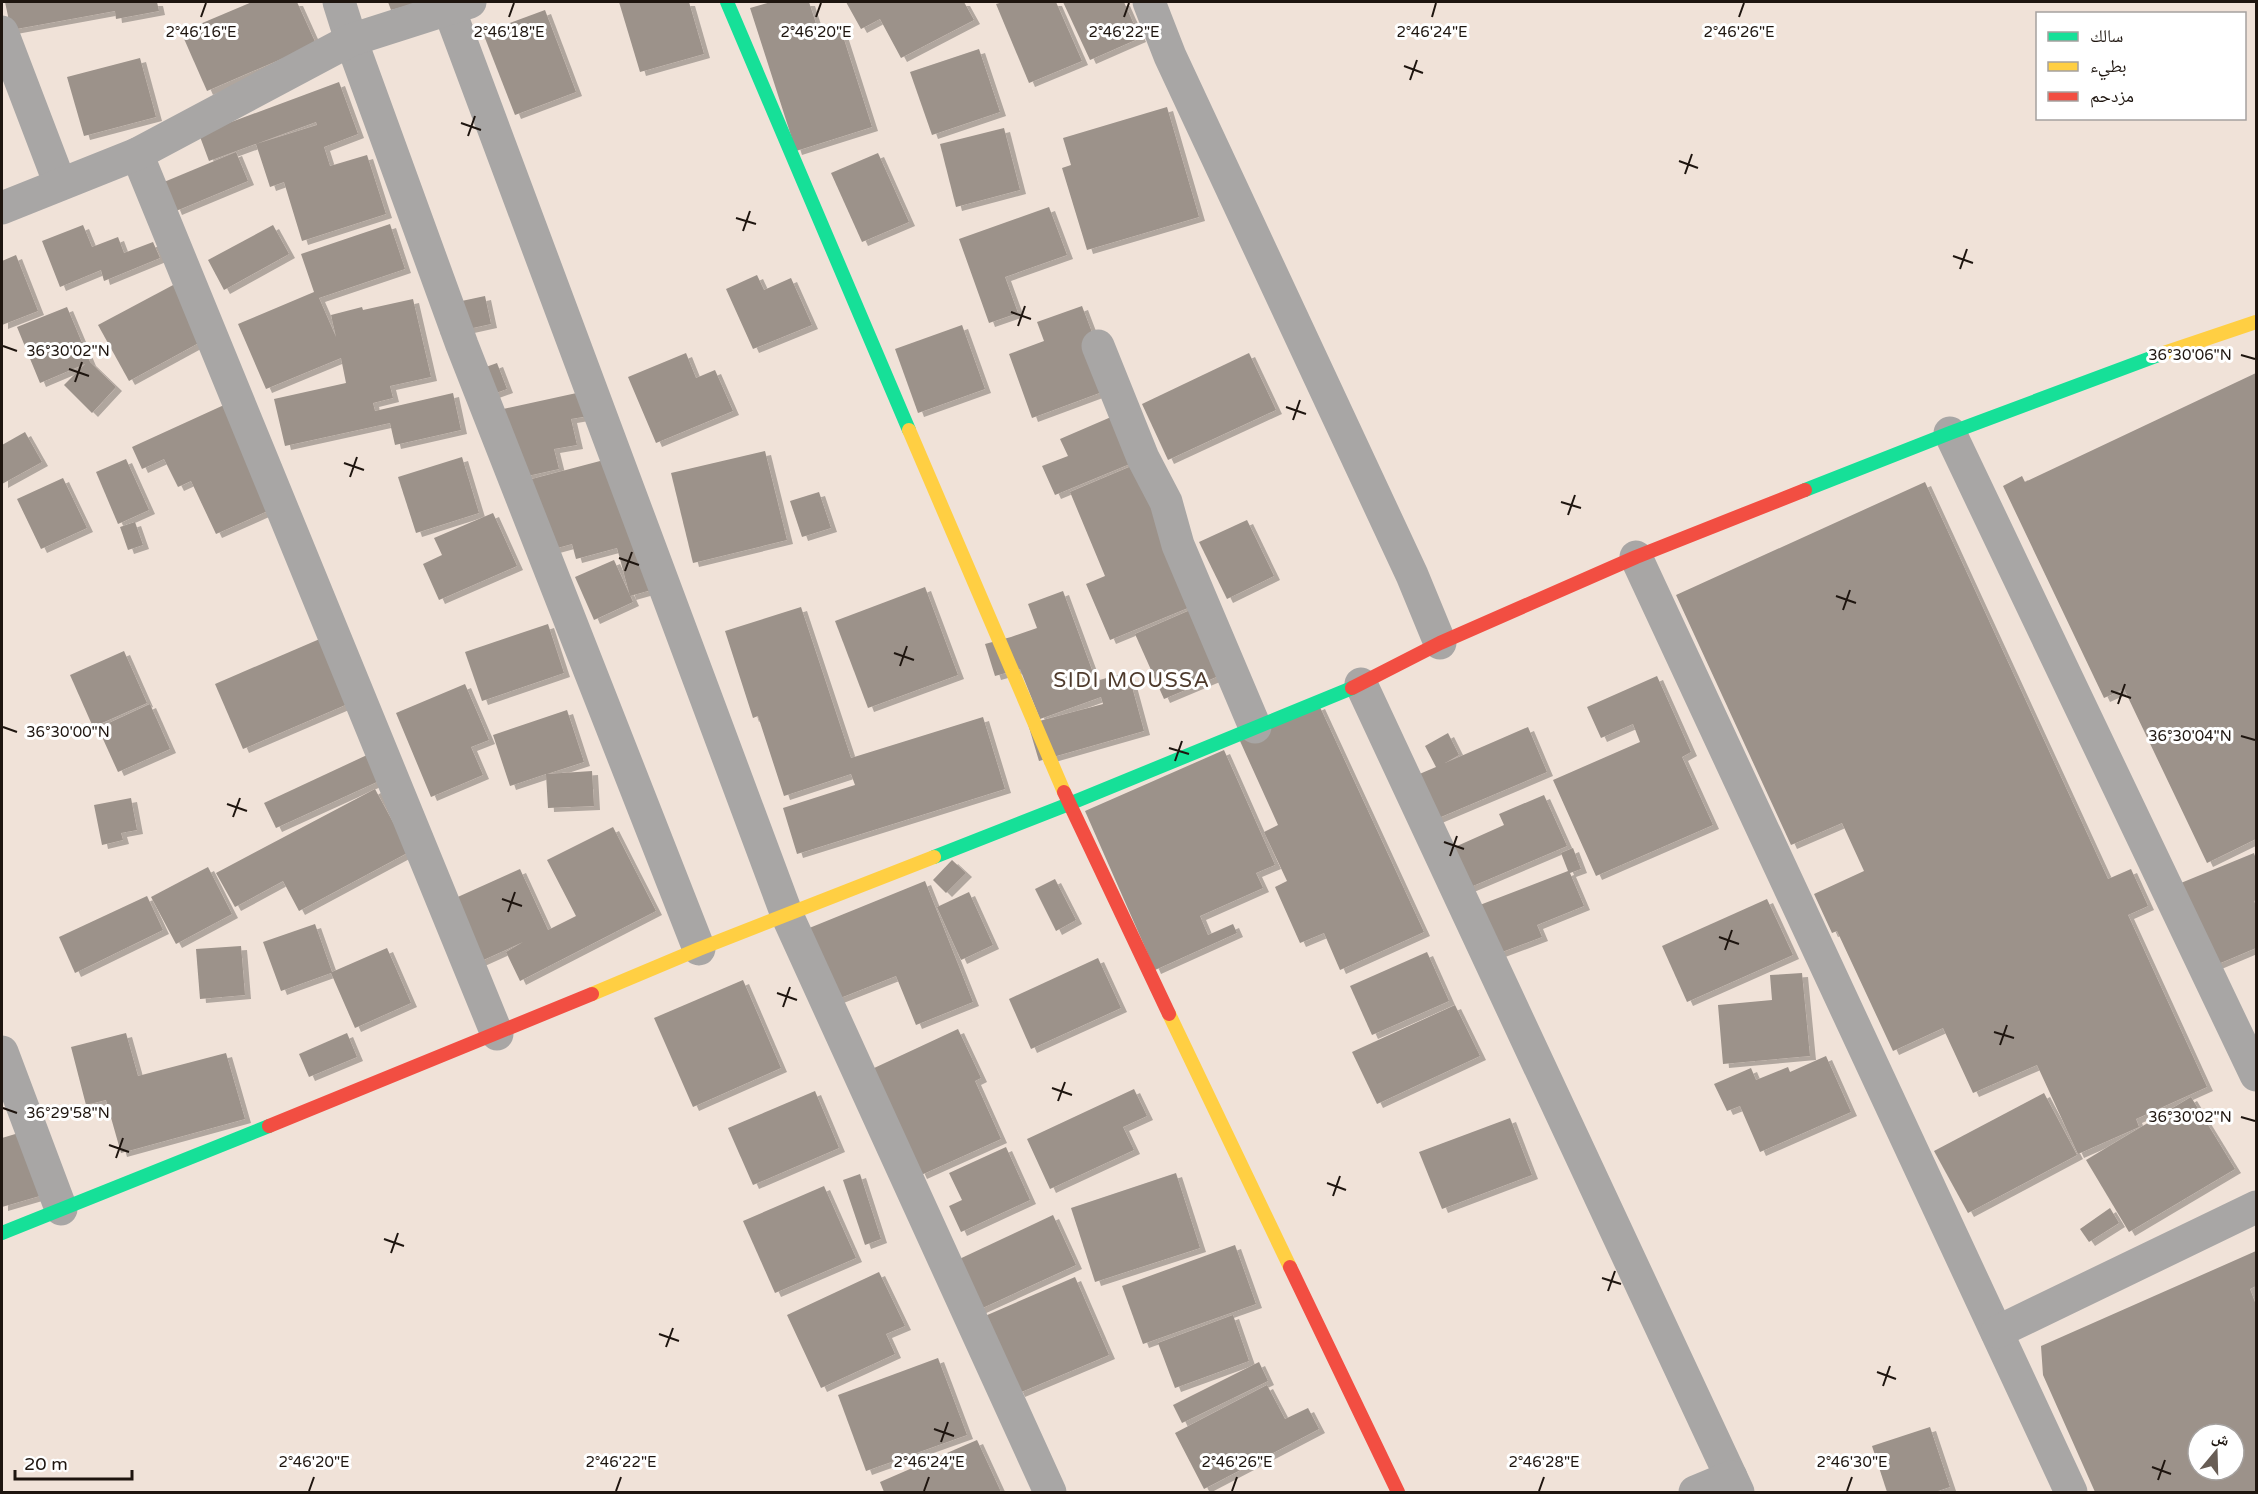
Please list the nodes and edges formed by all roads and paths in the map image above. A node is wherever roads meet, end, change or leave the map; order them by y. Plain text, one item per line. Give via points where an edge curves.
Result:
1 (339, 2) edge
2 (727, 2) edge
3 (1149, 2) edge
4 (459, 5) edge
5 (2, 32) edge
6 (351, 40) junction
7 (137, 154) junction
8 (60, 184) junction
9 (2, 208) edge
10 (2256, 322) edge
11 (1098, 346) dead end
12 (1950, 433) junction
13 (1636, 557) junction
14 (1440, 643) junction
15 (1361, 684) junction
16 (1255, 728) junction
17 (1069, 804) junction
18 (787, 915) junction
19 (699, 949) junction
20 (497, 1034) junction
21 (2, 1052) edge
22 (2256, 1075) edge
23 (2256, 1207) edge
24 (61, 1209) junction
25 (2, 1233) edge
26 (1997, 1332) junction
27 (1735, 1485) edge
28 (1050, 1492) edge
29 (1398, 1492) edge
30 (1695, 1492) edge
31 (2071, 1492) edge

1 - 6 street
2 - 17 street
3 - 14 street via 1170,56 1407,564
4 - 6 street
4 - 18 street
5 - 8 street
6 - 7 street
6 - 19 street via 462,345
7 - 8 street
7 - 20 street
8 - 9 street
10 - 12 street
11 - 16 street via 1143,458 1166,502 1178,545
12 - 13 street
12 - 22 street
13 - 14 street
13 - 26 street
14 - 15 street
15 - 16 street
15 - 27 street
16 - 17 street
17 - 18 street
17 - 29 street
18 - 19 street
18 - 28 street
19 - 20 street
20 - 24 street
21 - 24 street
23 - 26 street
24 - 25 street
26 - 31 street
27 - 30 street

